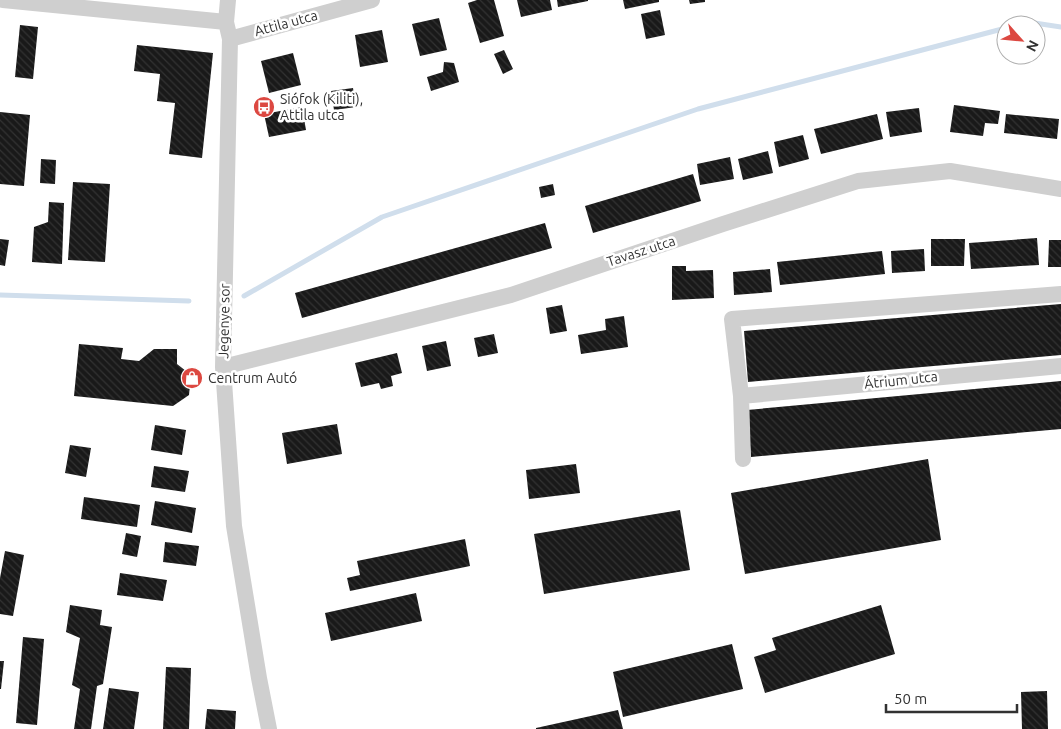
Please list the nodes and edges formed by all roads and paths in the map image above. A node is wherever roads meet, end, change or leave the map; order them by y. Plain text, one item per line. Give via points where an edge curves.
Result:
1 (3, 0) edge
2 (228, 0) edge
3 (372, 0) edge
4 (226, 22) junction
5 (230, 39) junction
6 (1061, 189) edge
7 (1061, 294) edge
8 (1061, 366) edge
9 (223, 367) junction
10 (741, 396) junction
11 (743, 459) dead end
12 (269, 729) edge

1 - 4 street
2 - 4 street, Jegenye sor
3 - 5 street, Attila utca
4 - 5 street, Jegenye sor
5 - 9 street, Jegenye sor
6 - 9 street, Tavasz utca via 950,171 858,182 511,295
7 - 10 street via 732,319
8 - 10 street, Átrium utca
9 - 12 street, Jegenye sor via 234,526
10 - 11 street

